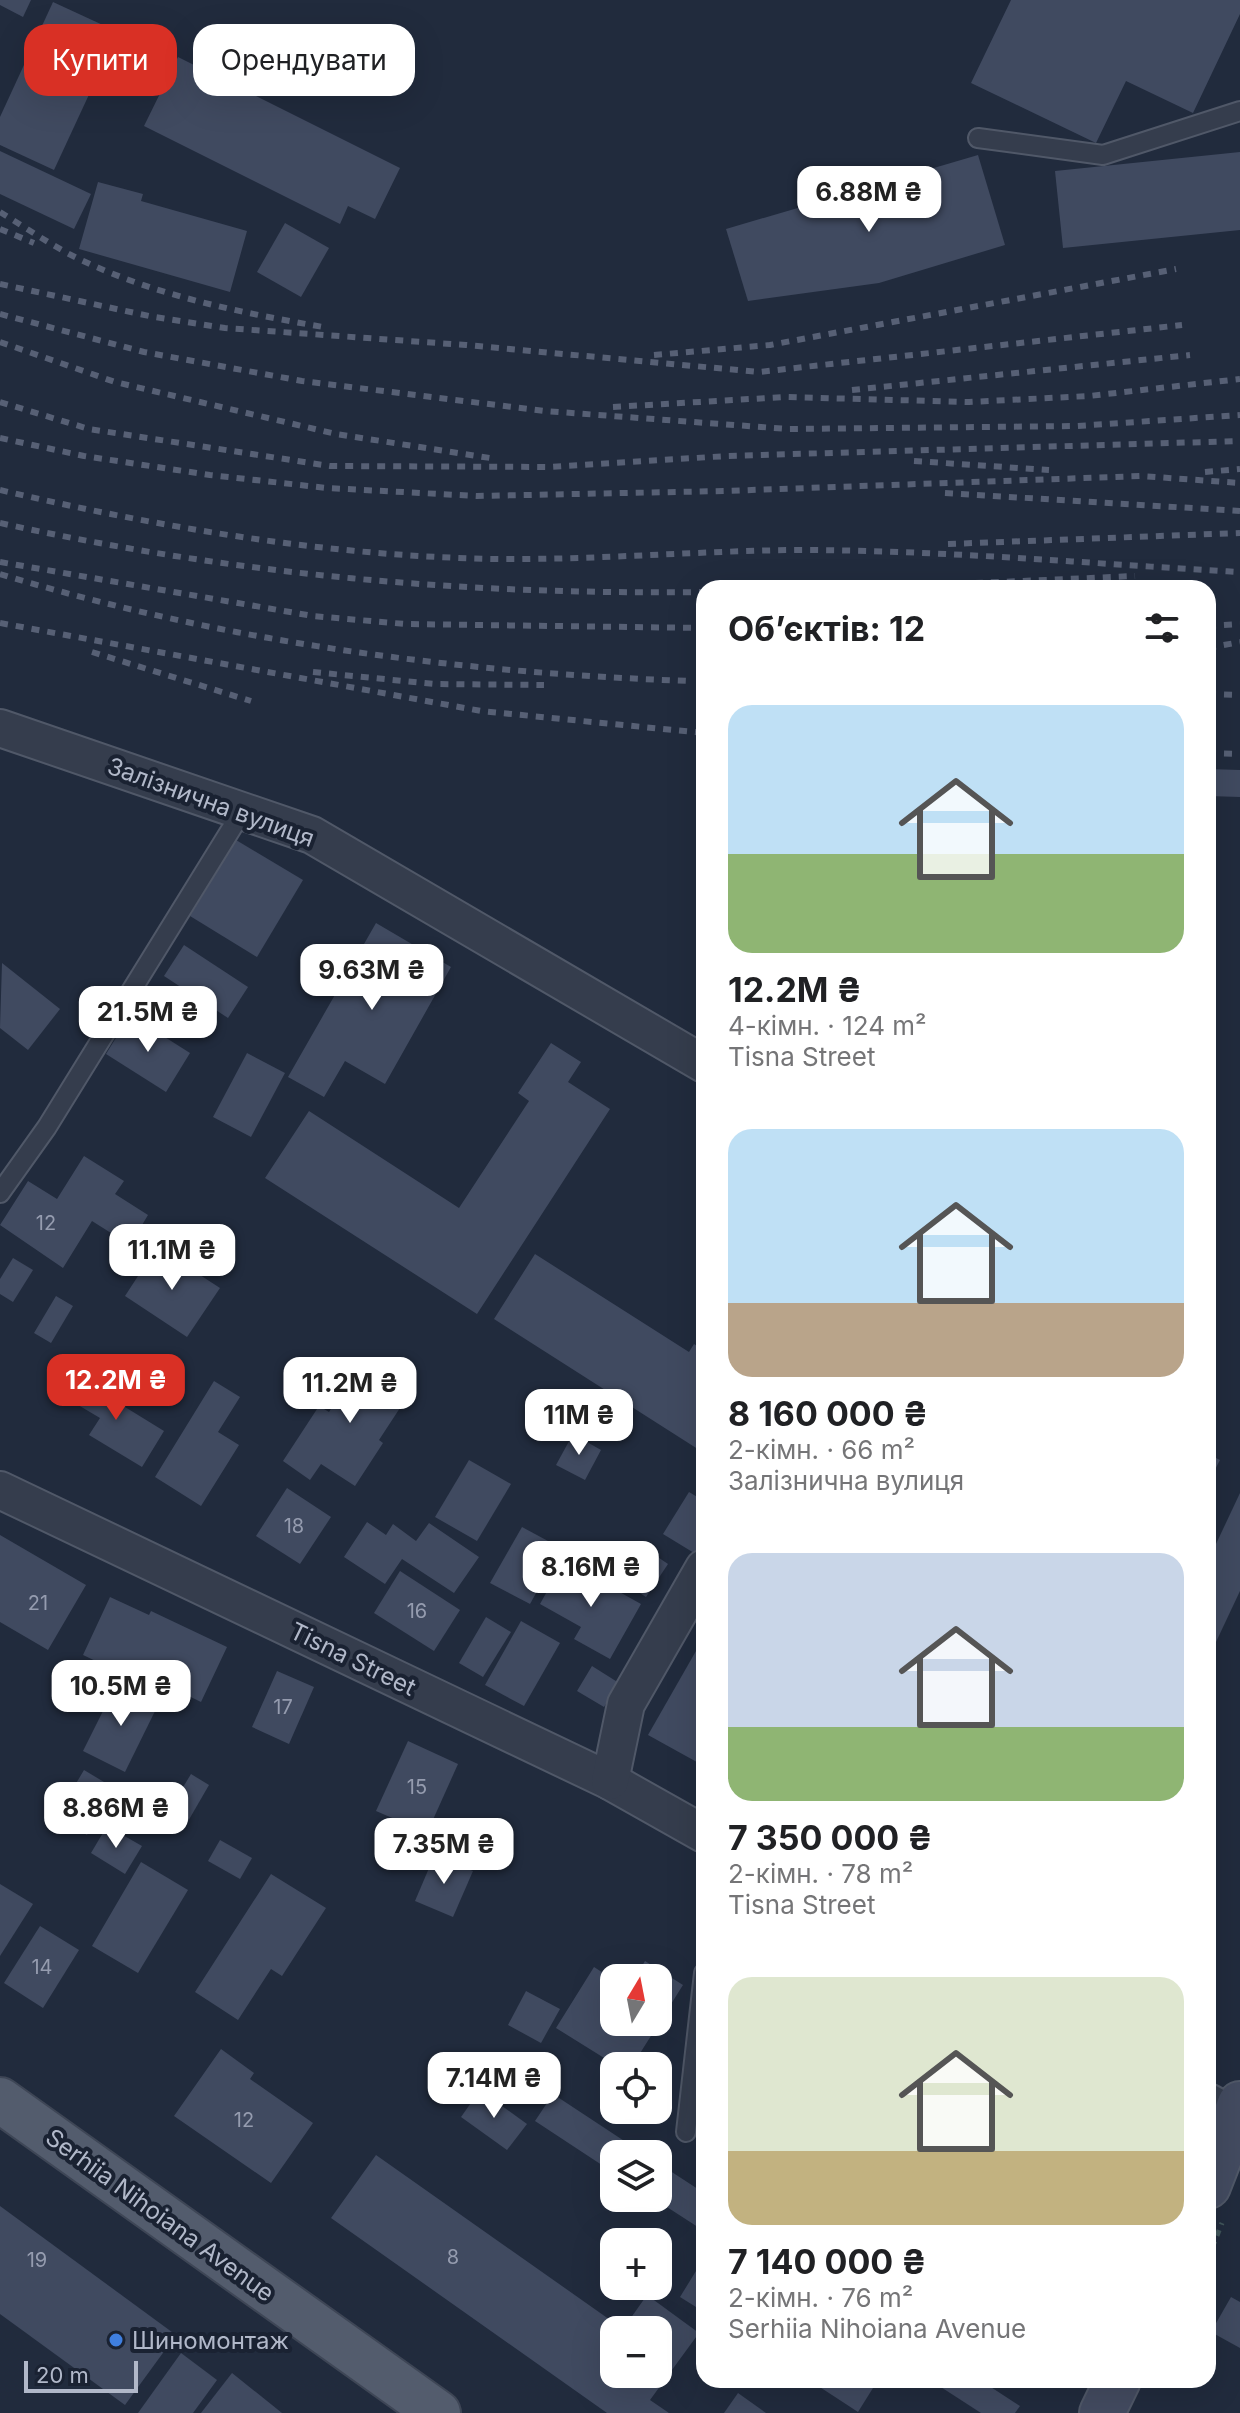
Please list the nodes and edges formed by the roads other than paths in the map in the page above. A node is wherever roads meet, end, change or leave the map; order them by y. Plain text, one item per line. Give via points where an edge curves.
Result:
1 (1240, 111) edge
2 (978, 138) dead end
3 (0, 728) edge
4 (243, 810) junction
5 (696, 1059) edge
6 (0, 1193) edge
7 (0, 1490) edge
8 (696, 1582) edge
9 (610, 1781) junction
10 (696, 1829) edge
11 (696, 2044) edge
12 (0, 2100) edge
13 (1228, 2108) edge
14 (686, 2132) dead end
15 (1216, 2155) edge
16 (1114, 2388) edge
17 (438, 2413) edge
18 (1102, 2413) edge

1 - 2 lane via 1103,155
3 - 4 street, Залізнична вулиця
4 - 5 street, Залізнична вулиця via 312,835
4 - 6 lane via 47,1127
7 - 9 street, Tisna Street
8 - 9 street via 626,1704
9 - 10 street, Tisna Street
11 - 14 lane
12 - 17 main road, Serhiia Nihoiana Avenue
13 - 15 main road
16 - 18 main road

